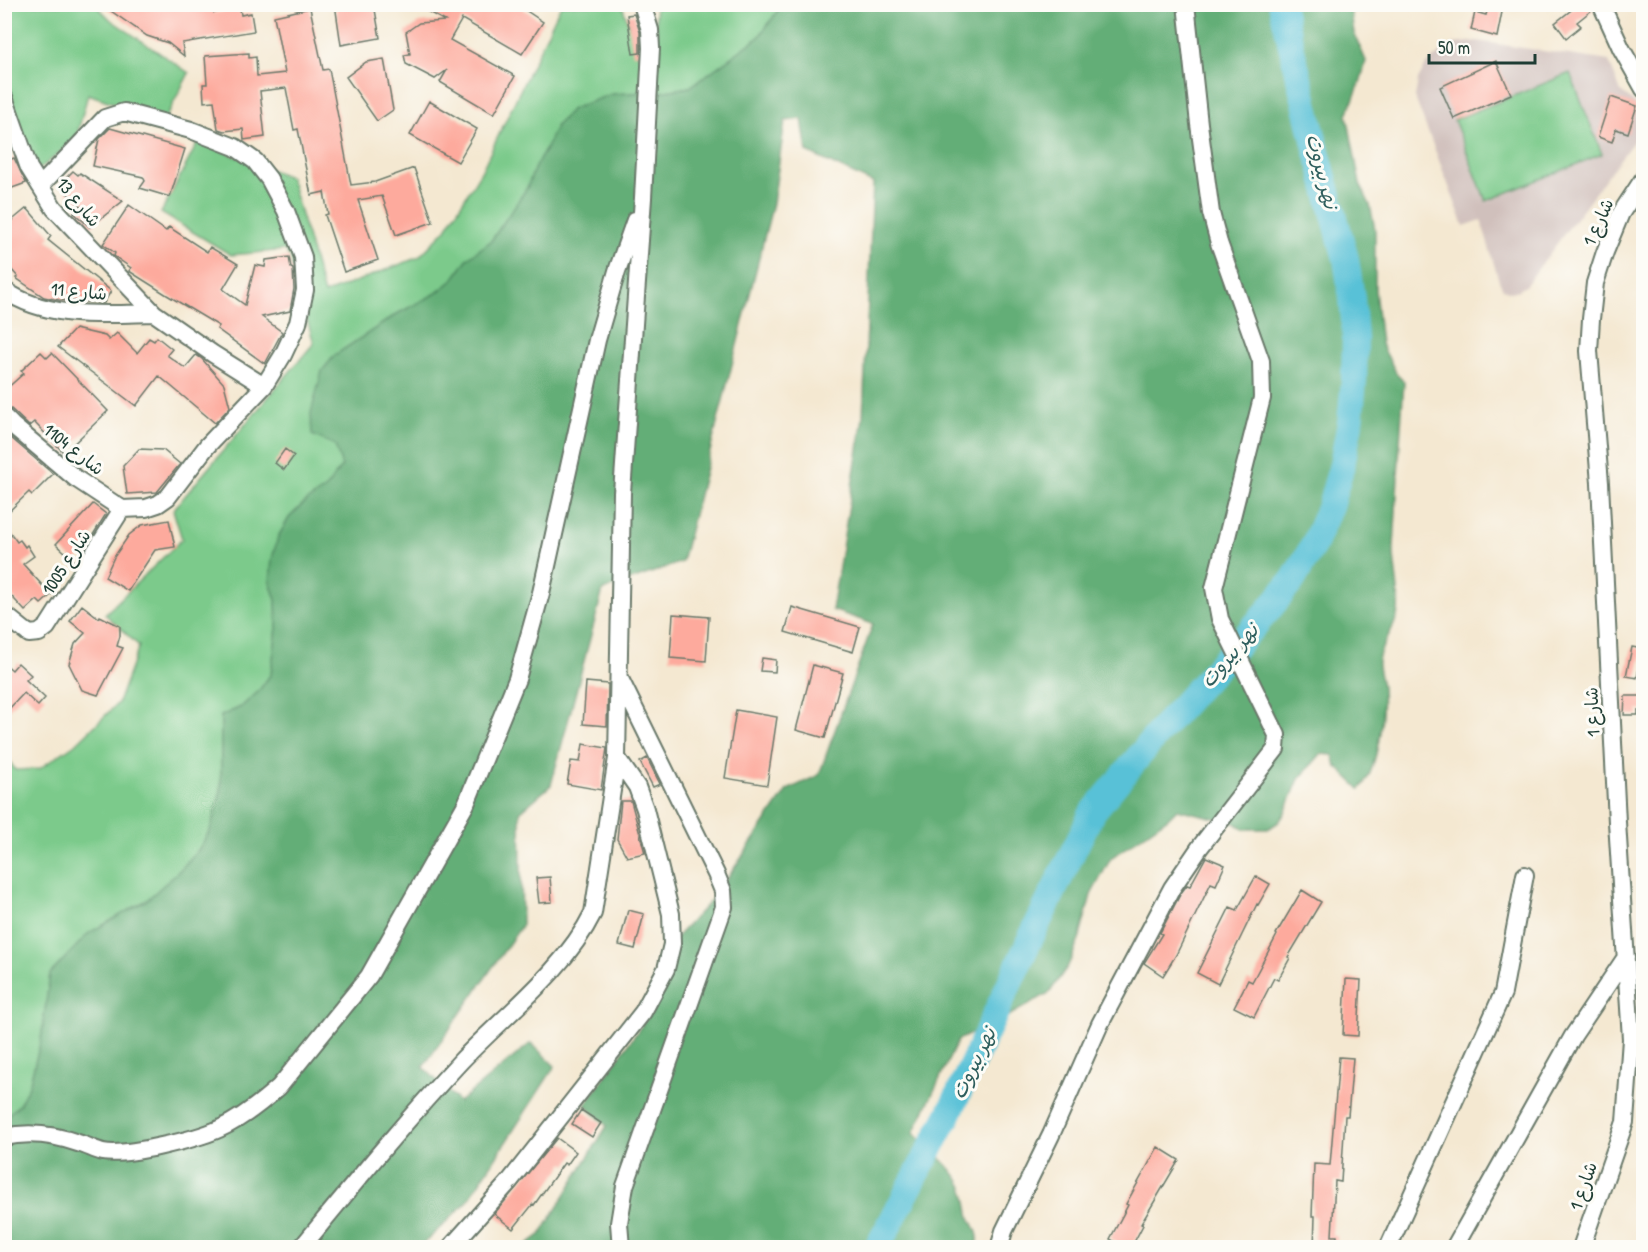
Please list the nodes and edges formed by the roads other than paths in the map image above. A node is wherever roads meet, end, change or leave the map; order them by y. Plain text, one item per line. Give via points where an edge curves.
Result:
1 (642, 4) edge
2 (1186, 4) edge
3 (1601, 4) edge
4 (1644, 89) edge
5 (4, 97) edge
6 (1644, 178) edge
7 (40, 186) junction
8 (643, 198) junction
9 (4, 290) edge
10 (154, 313) junction
11 (264, 386) junction
12 (4, 417) edge
13 (122, 509) junction
14 (4, 614) edge
15 (619, 678) junction
16 (617, 758) junction
17 (1525, 875) dead end
18 (1626, 957) junction
19 (4, 1137) edge
20 (301, 1248) edge
21 (450, 1248) edge
22 (621, 1248) edge
23 (999, 1248) edge
24 (1388, 1248) edge
25 (1454, 1248) edge
26 (1581, 1248) edge

1 - 8 street via 651,48
2 - 23 street via 1211,213 1263,375 1262,398 1214,588 1220,619 1277,735 1276,748 1172,888 1100,1024
3 - 4 street
5 - 7 street, شارع 13 via 29,168
6 - 18 street, شارع 1 via 1621,213 1595,283 1589,351
7 - 10 street, شارع 13 via 54,207
7 - 11 street via 105,118 124,112 191,130 235,147 255,161 286,211 303,256 305,290 298,323
8 - 15 street via 622,493
8 - 19 street via 597,339 541,593 517,679 466,804 369,976 279,1088 217,1130 124,1153 104,1152 42,1134
9 - 10 street, شارع 11 via 36,306 63,312
10 - 11 street, شارع 13
11 - 13 street via 207,446 168,497 146,508
12 - 13 street, شارع 1104 via 75,478
13 - 14 street, شارع 1005 via 47,627 29,634
15 - 16 street
15 - 22 street via 716,874 724,907 625,1186 619,1223
16 - 20 street via 597,900 587,926 565,958 461,1062
16 - 21 street via 637,787 645,809 671,914 672,944 666,969 643,1012 509,1182
17 - 24 street via 1503,993
18 - 25 street via 1573,1036
18 - 26 street, شارع 1 via 1631,1040 1625,1122

